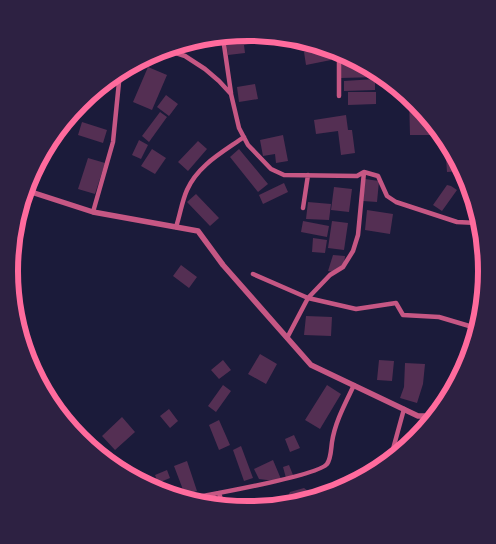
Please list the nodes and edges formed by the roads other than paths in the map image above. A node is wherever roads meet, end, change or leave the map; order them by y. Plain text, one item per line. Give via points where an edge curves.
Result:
1 (223, 43) edge
2 (176, 53) edge
3 (339, 60) edge
4 (119, 81) edge
5 (231, 94) junction
6 (339, 96) dead end
7 (244, 137) junction
8 (364, 172) junction
9 (308, 175) junction
10 (32, 192) edge
11 (303, 208) dead end
12 (93, 212) junction
13 (473, 223) edge
14 (176, 227) junction
15 (253, 274) dead end
16 (308, 298) junction
17 (472, 327) edge
18 (287, 338) junction
19 (354, 385) junction
20 (404, 409) junction
21 (428, 416) edge
22 (392, 451) edge
23 (219, 493) junction
24 (198, 497) edge
25 (221, 501) edge

1 - 5 street
2 - 5 street via 205,69
3 - 6 street
4 - 12 street via 113,142
5 - 7 street via 238,128
7 - 9 street via 271,169 284,175
7 - 14 street via 194,177 186,191
8 - 9 street via 357,176
8 - 13 street via 378,176 387,196 396,202 456,222
8 - 16 street via 358,235 353,251 343,267 330,275
9 - 11 street
10 - 12 street
12 - 14 street
14 - 18 street via 198,232
15 - 16 street
16 - 17 street via 356,309 396,303 403,315 440,316
16 - 18 street
18 - 19 street via 311,365
19 - 20 street
19 - 23 street via 333,434 326,466 290,478
20 - 21 street via 418,416
20 - 22 street
23 - 24 street
23 - 25 street

